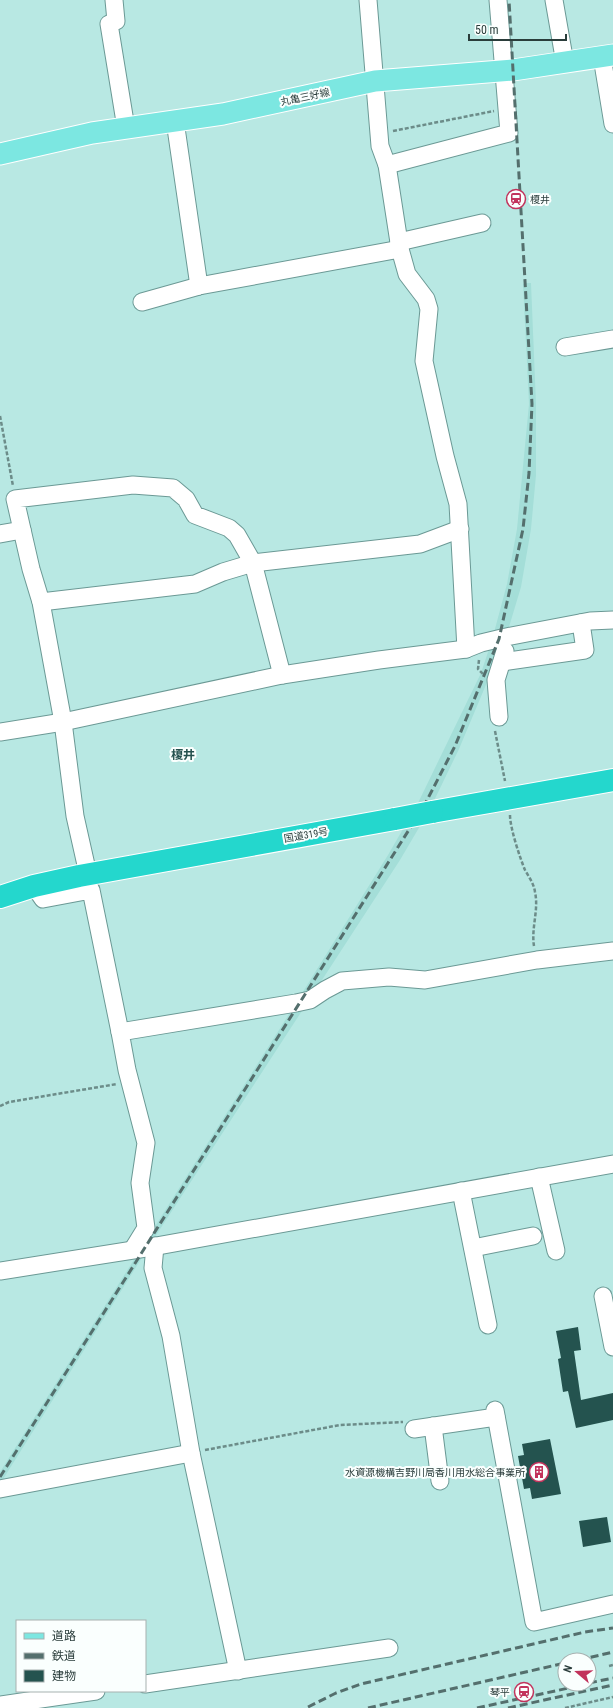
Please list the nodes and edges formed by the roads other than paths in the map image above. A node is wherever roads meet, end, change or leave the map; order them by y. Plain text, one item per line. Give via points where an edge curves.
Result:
1 (114, 0) edge
2 (368, 0) edge
3 (498, 0) edge
4 (554, 0) edge
5 (607, 56) edge
6 (565, 63) junction
7 (504, 70) junction
8 (375, 81) junction
9 (175, 121) junction
10 (613, 124) edge
11 (126, 128) junction
12 (0, 154) edge
13 (387, 165) junction
14 (482, 223) dead end
15 (400, 245) junction
16 (199, 286) junction
17 (142, 302) dead end
18 (613, 340) edge
19 (565, 347) dead end
20 (460, 529) junction
21 (22, 530) junction
22 (0, 534) edge
23 (254, 563) junction
24 (41, 602) junction
25 (613, 620) edge
26 (581, 623) junction
27 (510, 636) junction
28 (466, 650) junction
29 (502, 662) junction
30 (282, 675) junction
31 (499, 717) dead end
32 (63, 722) junction
33 (0, 732) edge
34 (613, 780) edge
35 (86, 866) dead end
36 (34, 886) junction
37 (0, 897) edge
38 (613, 951) edge
39 (120, 1032) junction
40 (613, 1164) edge
41 (539, 1177) junction
42 (461, 1191) junction
43 (533, 1236) dead end
44 (155, 1246) junction
45 (473, 1248) junction
46 (133, 1249) junction
47 (556, 1251) dead end
48 (0, 1271) edge
49 (607, 1303) edge
50 (488, 1325) dead end
51 (613, 1347) edge
52 (410, 1425) road end
53 (433, 1426) junction
54 (191, 1453) junction
55 (440, 1481) dead end
56 (0, 1489) edge
57 (613, 1604) edge
58 (389, 1648) dead end
59 (238, 1671) junction
60 (146, 1684) edge
61 (89, 1692) edge
62 (0, 1705) edge

1 - 11 street via 116,21 110,24
2 - 8 street
3 - 7 street
4 - 6 street
5 - 6 main road, 丸亀三好線
5 - 10 street
6 - 7 main road, 丸亀三好線
7 - 8 main road, 丸亀三好線
7 - 13 street via 509,134
8 - 9 main road, 丸亀三好線 via 223,114
8 - 13 street via 380,146
9 - 11 main road, 丸亀三好線
9 - 16 street
11 - 12 main road, 丸亀三好線
13 - 15 street
14 - 15 street
15 - 16 street
15 - 20 street via 407,274 426,299 429,309 424,361 458,504
16 - 17 street
18 - 19 street
20 - 23 street via 420,544
20 - 28 street
21 - 22 street
21 - 23 street via 15,499 133,485 173,488 186,499 195,515 229,528 237,535
21 - 24 street
23 - 24 street via 195,584
23 - 30 street
24 - 32 street
25 - 26 street
26 - 27 street
26 - 29 street via 585,650
27 - 28 street via 481,643
27 - 29 street
28 - 30 street
29 - 31 street via 496,680
30 - 32 street
32 - 33 street
32 - 35 street via 75,816
34 - 36 highway, 国道319号, bridge
36 - 37 highway, 国道319号
36 - 39 street via 43,899 91,890
38 - 39 street via 537,960 425,980 389,977 342,981 310,1000
39 - 46 street via 146,1143 140,1183 146,1228
40 - 41 street
41 - 42 street
41 - 47 street
42 - 44 street
42 - 45 street
43 - 45 street
44 - 46 street
44 - 54 street via 153,1268 171,1336
45 - 50 street
46 - 48 street
49 - 51 street
52 - 53 street
53 - 55 street
53 - 57 street via 496,1414 534,1622
54 - 56 street
54 - 59 street
58 - 59 street
59 - 60 street
61 - 62 street

